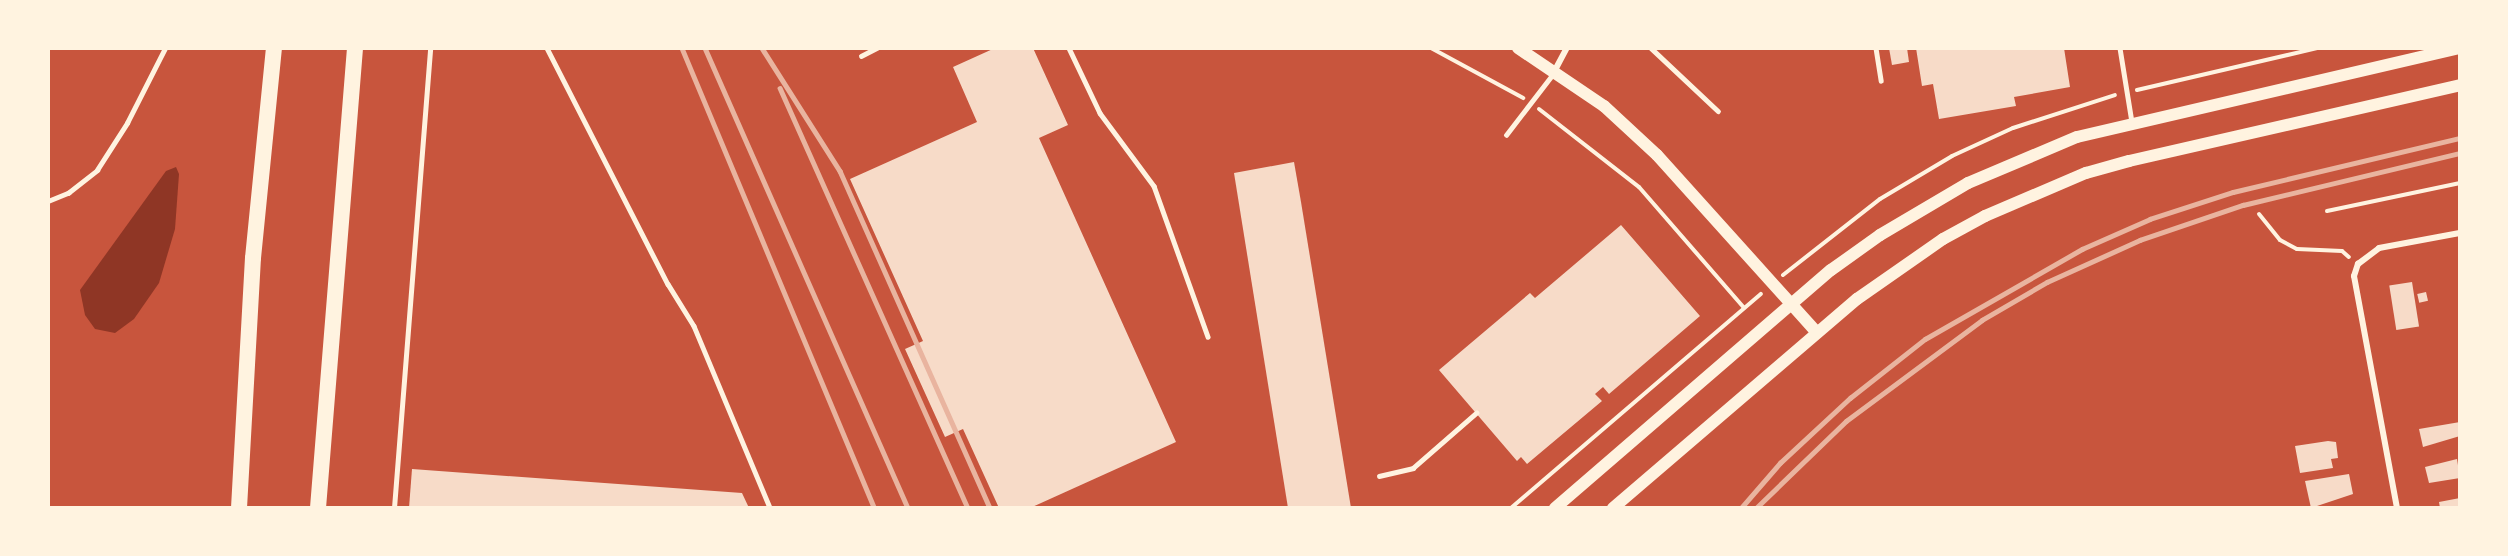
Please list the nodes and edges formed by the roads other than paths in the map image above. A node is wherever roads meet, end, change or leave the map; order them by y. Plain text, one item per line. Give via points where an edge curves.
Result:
1 (165, 48) edge
2 (274, 48) edge
3 (430, 48) edge
4 (547, 48) edge
5 (878, 48) edge
6 (1069, 48) edge
7 (1518, 48) edge
8 (1567, 48) edge
9 (1652, 48) edge
10 (1876, 48) edge
11 (2120, 48) edge
12 (2460, 48) edge
13 (355, 53) edge
14 (861, 56) dead end
15 (1554, 72) junction
16 (1881, 81) dead end
17 (2460, 85) edge
18 (1718, 111) dead end
19 (2132, 123) junction
20 (1506, 135) dead end
21 (48, 201) edge
22 (2460, 233) edge
23 (1792, 304) junction
24 (1817, 333) junction
25 (1208, 337) dead end
26 (1476, 413) dead end
27 (1379, 476) dead end
28 (238, 508) edge
29 (318, 508) edge
30 (394, 508) edge
31 (770, 508) edge
32 (1556, 508) edge
33 (1613, 508) edge
34 (2397, 508) edge

1 - 21 lane via 127,123 97,170 68,193
2 - 28 highway via 253,258
3 - 30 lane
4 - 31 lane via 668,284 694,326
5 - 14 lane
6 - 25 lane via 1100,113 1154,186
7 - 15 main road
8 - 15 street
9 - 18 lane
10 - 16 lane
11 - 19 lane
12 - 19 main road
13 - 29 highway
15 - 20 lane
15 - 23 main road via 1604,106 1657,155
17 - 24 main road via 2086,173 1943,238 1857,299
19 - 23 main road via 2023,157 1968,183 1880,235
22 - 34 street via 2379,248 2358,264 2354,289
23 - 24 main road
23 - 32 main road
24 - 33 main road
26 - 27 lane via 1413,468

